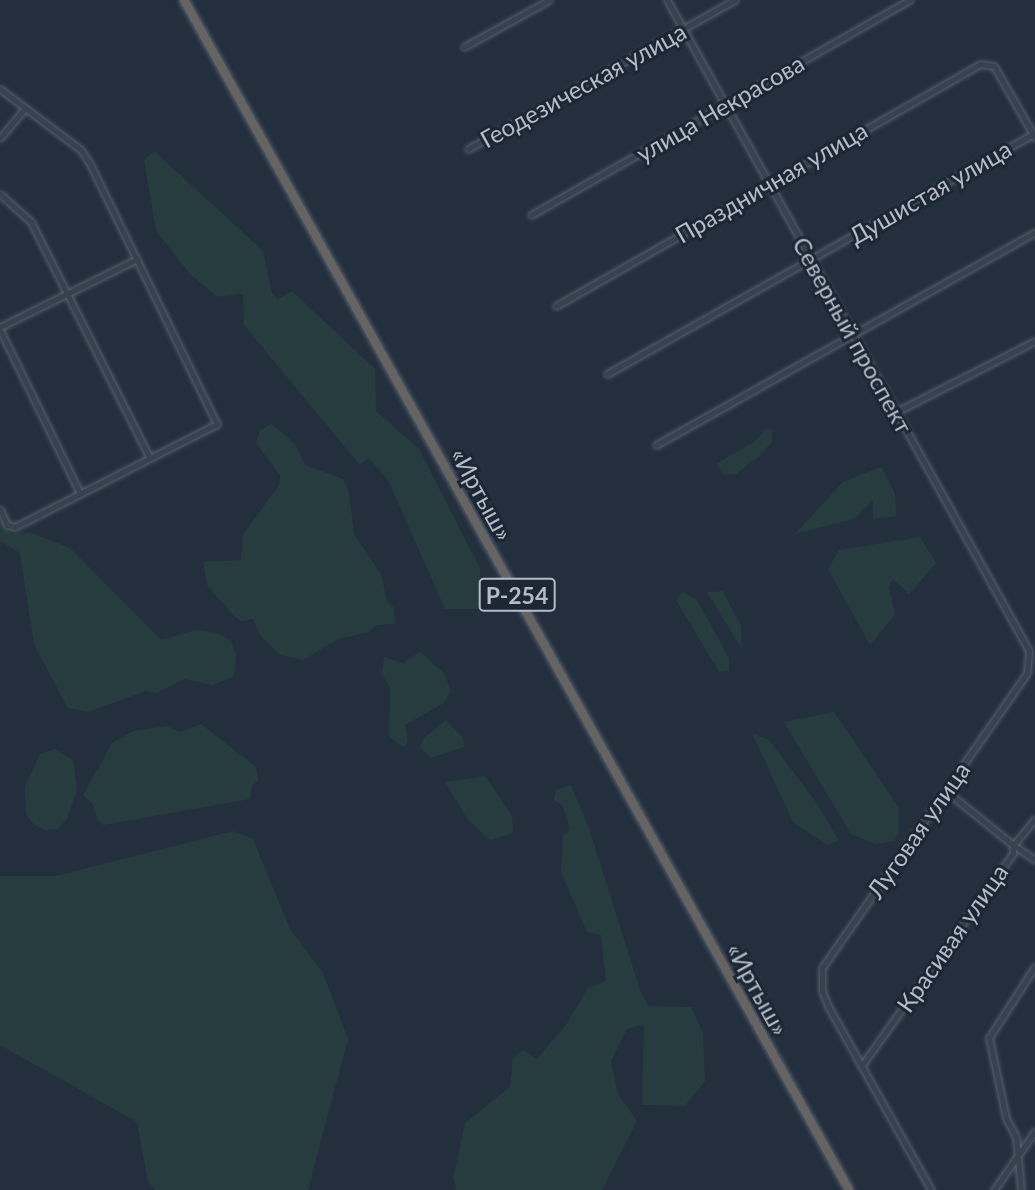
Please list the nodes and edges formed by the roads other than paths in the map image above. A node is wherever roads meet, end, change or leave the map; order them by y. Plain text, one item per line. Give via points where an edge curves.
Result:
1 (184, 0) edge
2 (549, 0) edge
3 (667, 0) edge
4 (736, 0) edge
5 (910, 0) edge
6 (683, 29) junction
7 (464, 47) dead end
8 (0, 89) edge
9 (726, 105) junction
10 (24, 108) junction
11 (1034, 136) edge
12 (0, 138) edge
13 (468, 149) dead end
14 (768, 183) junction
15 (0, 194) edge
16 (531, 215) dead end
17 (1035, 232) edge
18 (137, 259) junction
19 (811, 260) junction
20 (68, 293) junction
21 (556, 306) dead end
22 (0, 328) edge
23 (853, 335) junction
24 (1035, 341) edge
25 (607, 374) dead end
26 (897, 412) junction
27 (656, 445) dead end
28 (149, 457) junction
29 (80, 493) junction
30 (0, 509) edge
31 (1032, 652) edge
32 (1027, 673) joint
33 (946, 791) junction
34 (1035, 819) edge
35 (1013, 845) junction
36 (1035, 860) edge
37 (1035, 966) edge
38 (862, 1065) junction
39 (1035, 1132) edge
40 (1019, 1154) junction
41 (849, 1190) edge
42 (931, 1190) edge
43 (994, 1190) edge
44 (1021, 1190) edge

1 - 41 highway, «Иртыш» / Р-254
2 - 7 street
3 - 6 street, Северный проспект
4 - 6 street, Геодезическая улица
5 - 9 street, улица Некрасова
6 - 9 street, Северный проспект
6 - 13 street, Геодезическая улица
8 - 10 street
9 - 14 street, Северный проспект
9 - 16 street, улица Некрасова
10 - 12 street
10 - 18 street via 81,150
11 - 14 street, Праздничная улица via 994,66 987,63
11 - 19 street, Душистая улица
14 - 19 street, Северный проспект
14 - 21 street, Праздничная улица
15 - 20 street via 31,222
17 - 23 street
18 - 20 street
18 - 28 street via 217,418 213,427
19 - 23 street, Северный проспект
19 - 25 street, Душистая улица
20 - 22 street
20 - 28 street
22 - 29 street
23 - 26 street, Северный проспект
23 - 27 street
24 - 26 street
26 - 31 street, Северный проспект
28 - 29 street
29 - 30 street via 15,527 7,525
31 - 32 street, Северный проспект
32 - 33 street, Луговая улица
33 - 35 street, Красивая улица
33 - 38 street, Луговая улица via 822,968 822,991
34 - 35 street
35 - 36 street
35 - 38 street, Красивая улица via 1013,853
37 - 40 street via 989,1038
38 - 42 street
39 - 40 street
40 - 43 street
40 - 44 street

